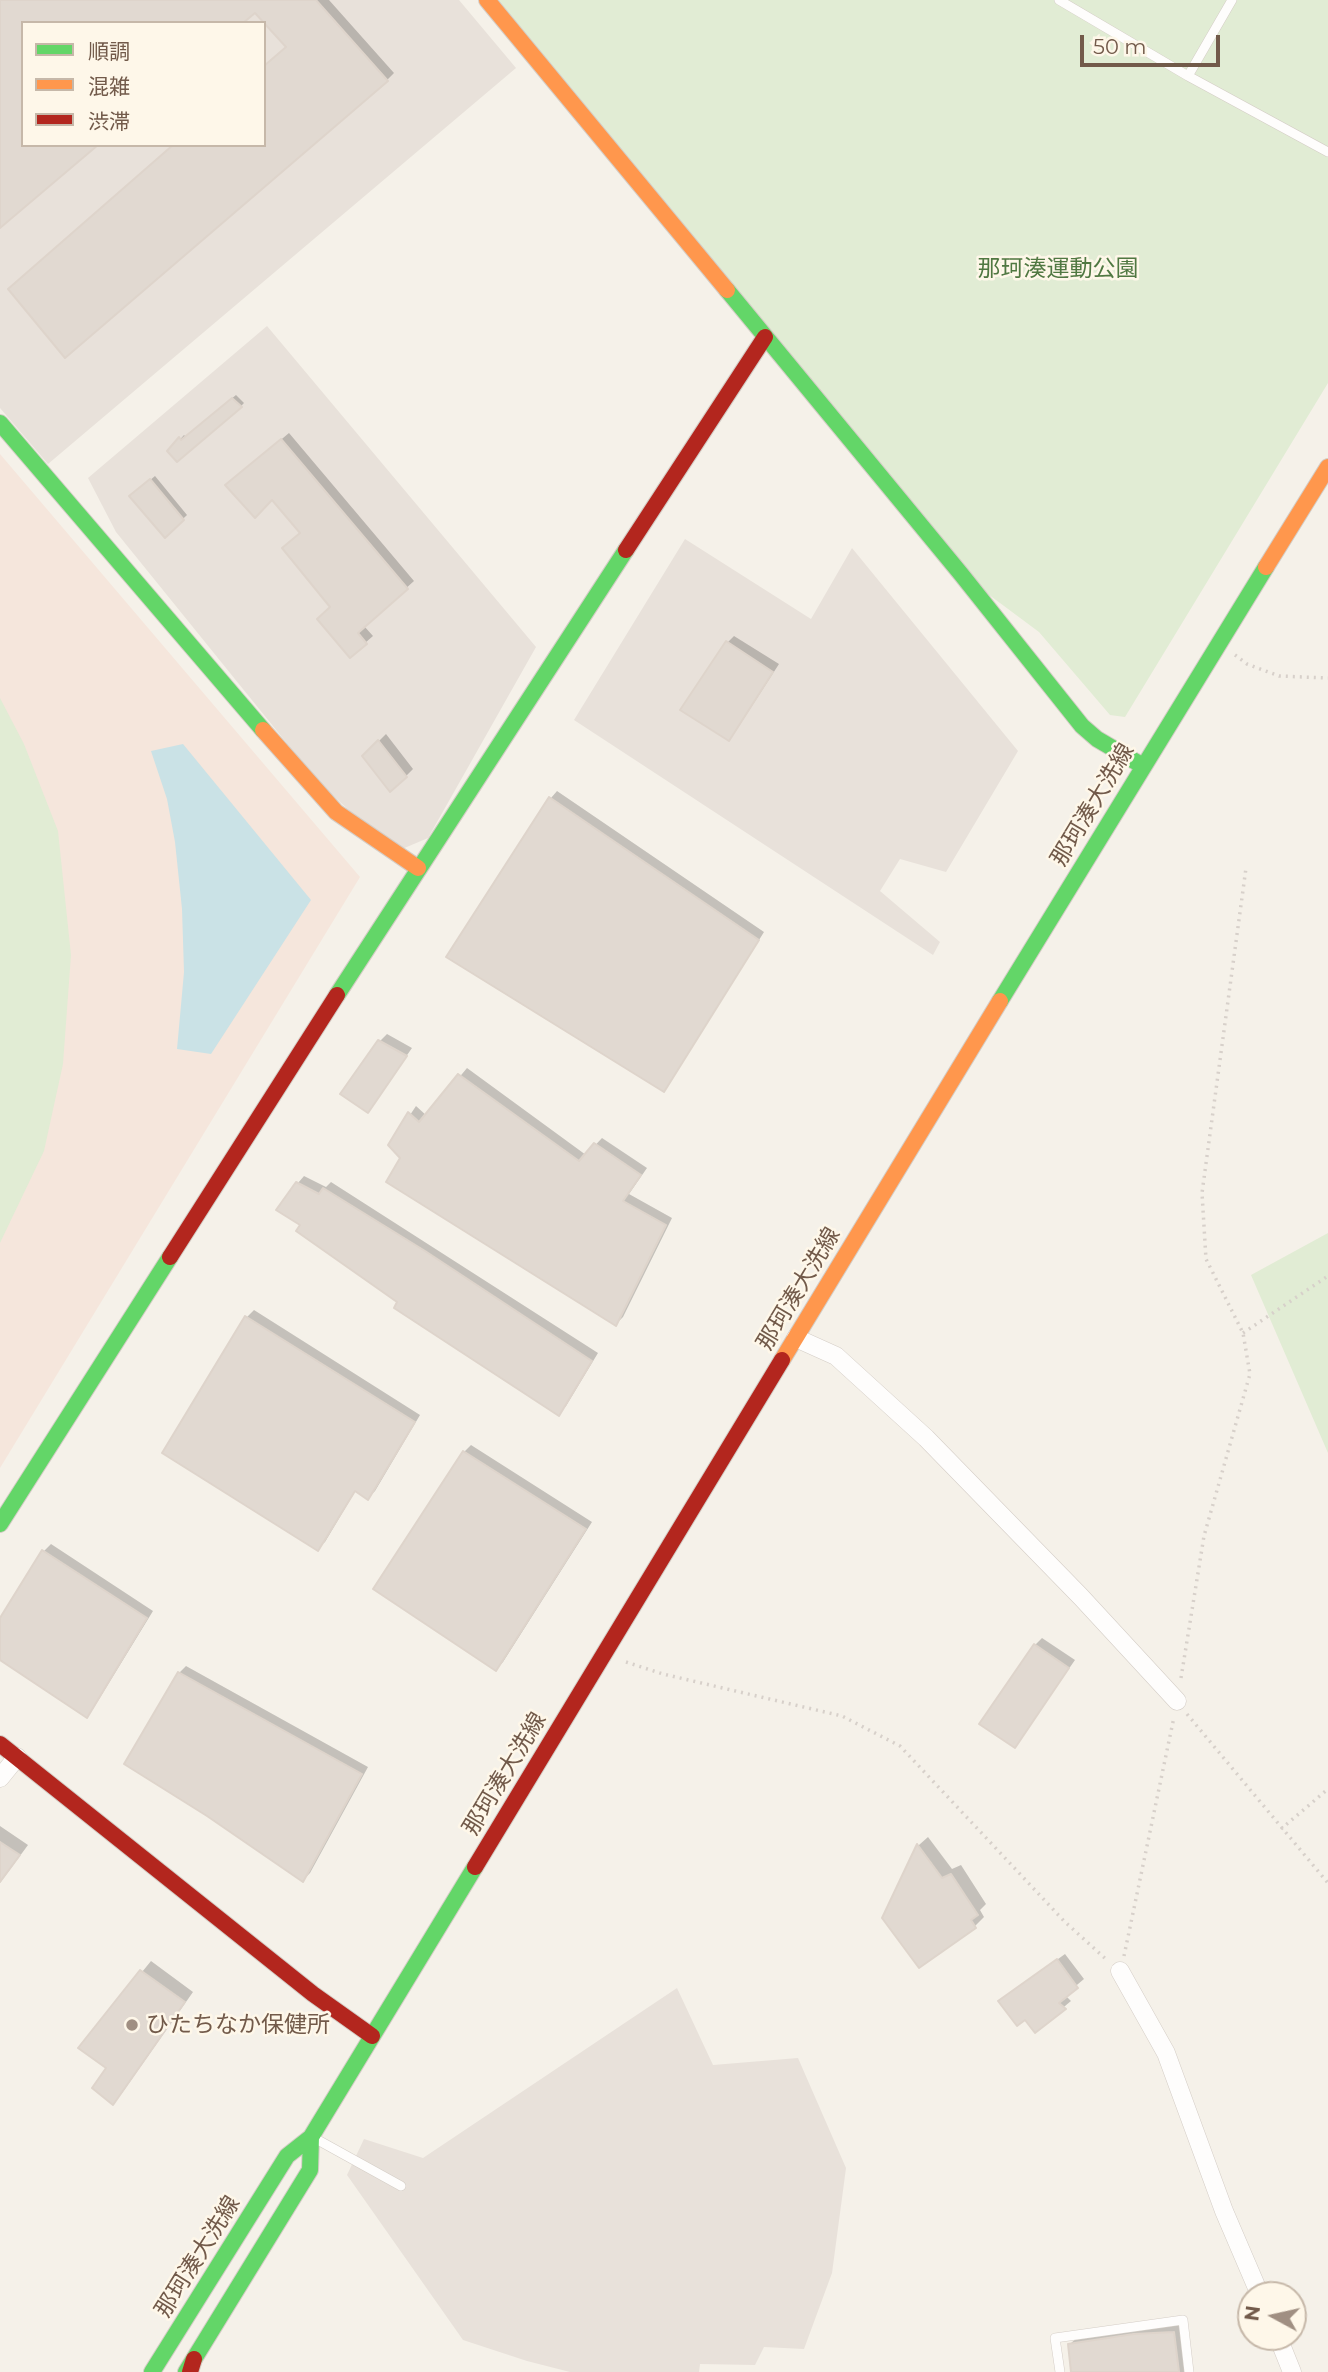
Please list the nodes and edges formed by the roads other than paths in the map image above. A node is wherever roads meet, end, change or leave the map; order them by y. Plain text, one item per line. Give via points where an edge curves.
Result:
1 (487, 0) edge
2 (1059, 0) edge
3 (1232, 0) edge
4 (1188, 76) junction
5 (1328, 152) edge
6 (765, 337) junction
7 (0, 423) edge
8 (1328, 467) edge
9 (1143, 766) junction
10 (418, 868) junction
11 (796, 1338) junction
12 (0, 1524) edge
13 (1177, 1701) road end
14 (0, 1744) edge
15 (17, 1758) junction
16 (0, 1778) edge
17 (1120, 1971) road end
18 (372, 2036) junction
19 (311, 2137) junction
20 (401, 2186) dead end
21 (1254, 2281) edge
22 (1284, 2351) edge
23 (190, 2368) edge
24 (152, 2372) edge
25 (1060, 2372) edge
26 (1189, 2372) edge
27 (1292, 2372) edge

1 - 6 street
2 - 4 lane
3 - 4 lane
4 - 5 lane
6 - 9 street via 1082,726
6 - 10 street
7 - 10 street via 316,792 336,812
8 - 9 street, 那珂湊大洗線
9 - 11 street, 那珂湊大洗線
10 - 12 street
11 - 13 street via 836,1356 926,1438
11 - 18 street, 那珂湊大洗線
14 - 15 street
15 - 16 street
15 - 18 street
17 - 21 street via 1166,2053
18 - 19 street, 那珂湊大洗線
19 - 20 lane
19 - 23 street, 那珂湊大洗線 via 310,2170
19 - 24 street, 那珂湊大洗線 via 287,2156
22 - 27 street
25 - 26 lane via 1055,2338 1184,2320

